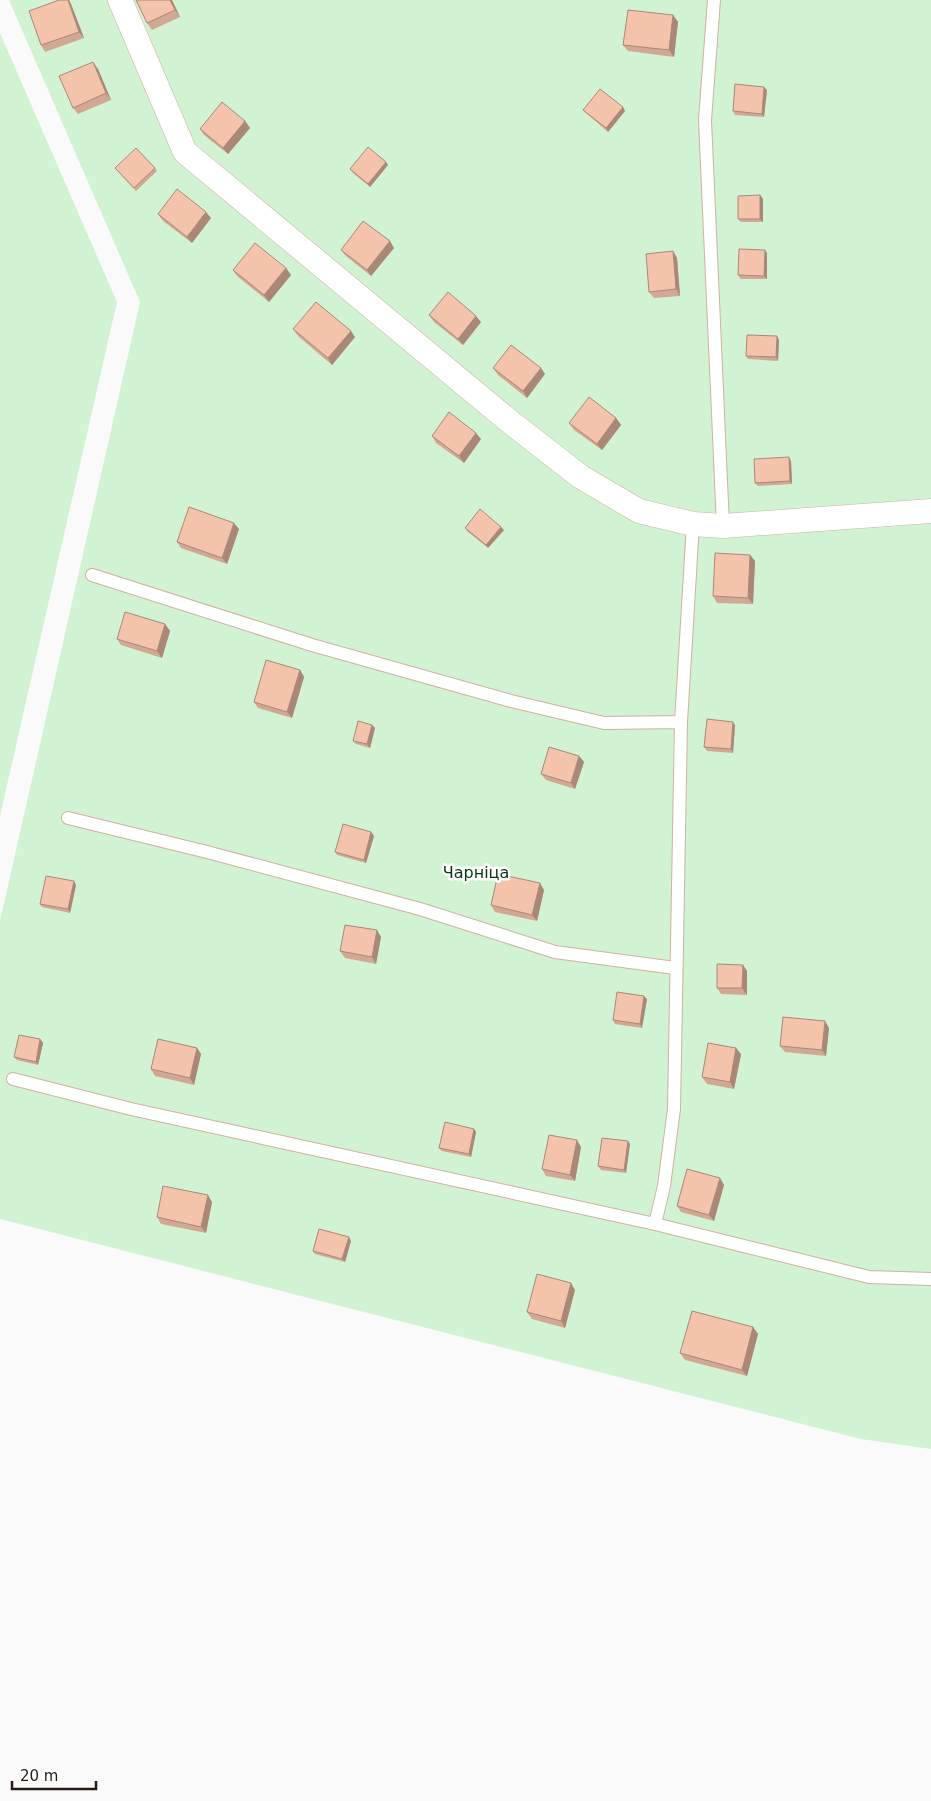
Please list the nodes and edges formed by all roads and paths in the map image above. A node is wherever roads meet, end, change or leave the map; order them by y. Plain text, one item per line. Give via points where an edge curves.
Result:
1 (120, 0) edge
2 (714, 0) edge
3 (931, 512) edge
4 (693, 524) junction
5 (723, 526) junction
6 (92, 575) dead end
7 (681, 722) junction
8 (68, 818) dead end
9 (675, 968) junction
10 (13, 1079) dead end
11 (656, 1224) junction
12 (931, 1279) edge

1 - 4 street via 185,152 581,477 639,511
2 - 5 lane via 705,120
3 - 5 street
4 - 5 street
4 - 7 lane
6 - 7 lane via 312,644 511,701 604,723
7 - 9 lane
8 - 9 lane via 420,909 555,952
9 - 11 lane via 674,1109
10 - 11 lane via 131,1109
11 - 12 lane via 869,1277

